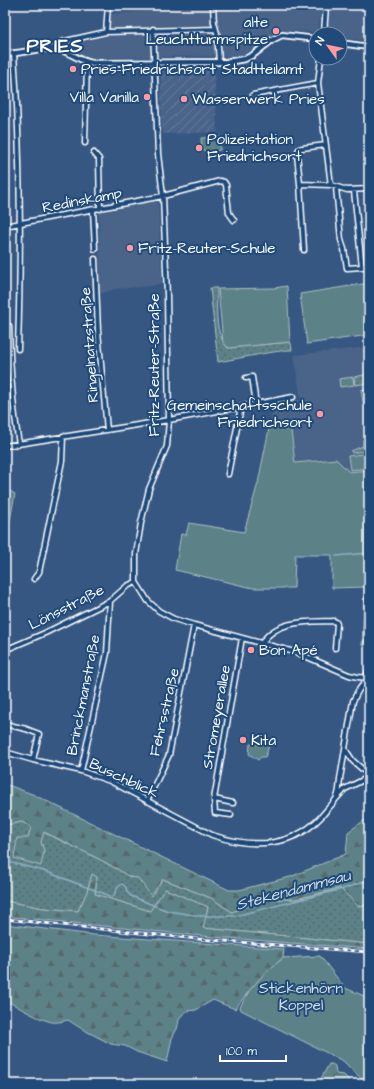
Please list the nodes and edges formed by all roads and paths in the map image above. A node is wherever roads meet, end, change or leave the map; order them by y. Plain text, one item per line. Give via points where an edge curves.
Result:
1 (108, 5) edge
2 (213, 5) edge
3 (326, 5) edge
4 (325, 26) edge
5 (153, 29) junction
6 (215, 29) junction
7 (106, 32) junction
8 (308, 38) edge
9 (348, 44) edge
10 (369, 47) edge
11 (58, 49) junction
12 (5, 54) edge
13 (14, 54) junction
14 (87, 62) junction
15 (155, 62) junction
16 (219, 62) junction
17 (320, 66) edge
18 (318, 83) junction
19 (253, 94) dead end
20 (86, 143) dead end
21 (326, 145) junction
22 (94, 153) dead end
23 (300, 184) junction
24 (331, 185) junction
25 (336, 187) junction
26 (369, 189) edge
27 (354, 191) junction
28 (163, 196) junction
29 (100, 209) junction
30 (93, 210) junction
31 (234, 220) dead end
32 (19, 224) junction
33 (5, 226) edge
34 (95, 249) dead end
35 (304, 250) dead end
36 (95, 259) dead end
37 (7, 326) edge
38 (10, 343) junction
39 (18, 344) junction
40 (18, 349) dead end
41 (246, 378) dead end
42 (293, 397) dead end
43 (256, 404) junction
44 (241, 407) junction
45 (169, 420) junction
46 (107, 430) junction
47 (63, 436) junction
48 (19, 444) junction
49 (5, 446) edge
50 (228, 474) dead end
51 (34, 579) dead end
52 (136, 582) junction
53 (110, 601) junction
54 (194, 626) junction
55 (242, 638) junction
56 (262, 643) junction
57 (335, 648) dead end
58 (5, 650) edge
59 (369, 668) edge
60 (367, 678) edge
61 (5, 724) edge
62 (345, 749) junction
63 (5, 752) edge
64 (33, 760) junction
65 (81, 771) junction
66 (369, 776) edge
67 (337, 798) junction
68 (214, 799) junction
69 (147, 801) junction
70 (233, 803) dead end
71 (231, 815) dead end

1 - 7 street
2 - 6 street
3 - 4 street
5 - 6 street
5 - 7 street
5 - 15 street, Fritz-Reuter-Straße
6 - 16 street
7 - 11 street via 61,42
8 - 16 street via 282,35 245,59
9 - 10 street
11 - 13 street via 48,48
11 - 14 street
12 - 13 street
13 - 32 street via 19,122
14 - 15 street
14 - 20 street
15 - 16 street
15 - 28 street, Fritz-Reuter-Straße via 158,154
17 - 18 street
18 - 19 street
18 - 21 street
21 - 23 street via 299,149 297,154
21 - 24 street
22 - 29 street via 99,159
23 - 24 street
23 - 35 street
24 - 25 street
25 - 27 street
25 - 27 street via 341,240 347,268 364,267
26 - 27 street
28 - 29 street, Redinskamp
28 - 31 street, Redinskamp via 222,181 227,189 229,213
28 - 45 street, Fritz-Reuter-Straße
29 - 30 street, Redinskamp
30 - 32 street, Redinskamp
30 - 34 street
32 - 33 street, Redinskamp
32 - 39 street
36 - 46 street, Ringelnatzstraße via 98,331
37 - 38 street
38 - 39 street
38 - 48 street via 13,406
39 - 40 street
41 - 43 street via 252,377
42 - 43 street
43 - 44 street
44 - 45 street
44 - 50 street
45 - 46 street
45 - 52 street, Fritz-Reuter-Straße via 167,446 149,489 141,522 136,554
46 - 47 street
47 - 48 street
47 - 51 street via 62,460 40,572
48 - 49 street
52 - 53 street, Lönsstraße via 127,586
52 - 54 street via 148,602 159,611
53 - 58 street, Lönsstraße
53 - 65 street, Brinckmanstraße via 107,653
54 - 55 street
54 - 69 street, Fehrsstraße via 169,755
55 - 56 street
55 - 68 street, Stromeyerallee
56 - 57 street via 274,630 284,626 334,621 337,624
56 - 60 street via 298,653 348,674
59 - 60 street
60 - 62 street via 353,701
61 - 64 street via 39,734
62 - 66 street
62 - 67 street
63 - 64 street, Buschblick
64 - 65 street, Buschblick
65 - 69 street, Buschblick via 110,781
66 - 67 street via 345,789
67 - 69 street, Buschblick via 310,827 293,836 264,844 250,844 212,835
68 - 70 street
68 - 71 street, Stromeyerallee via 215,812

